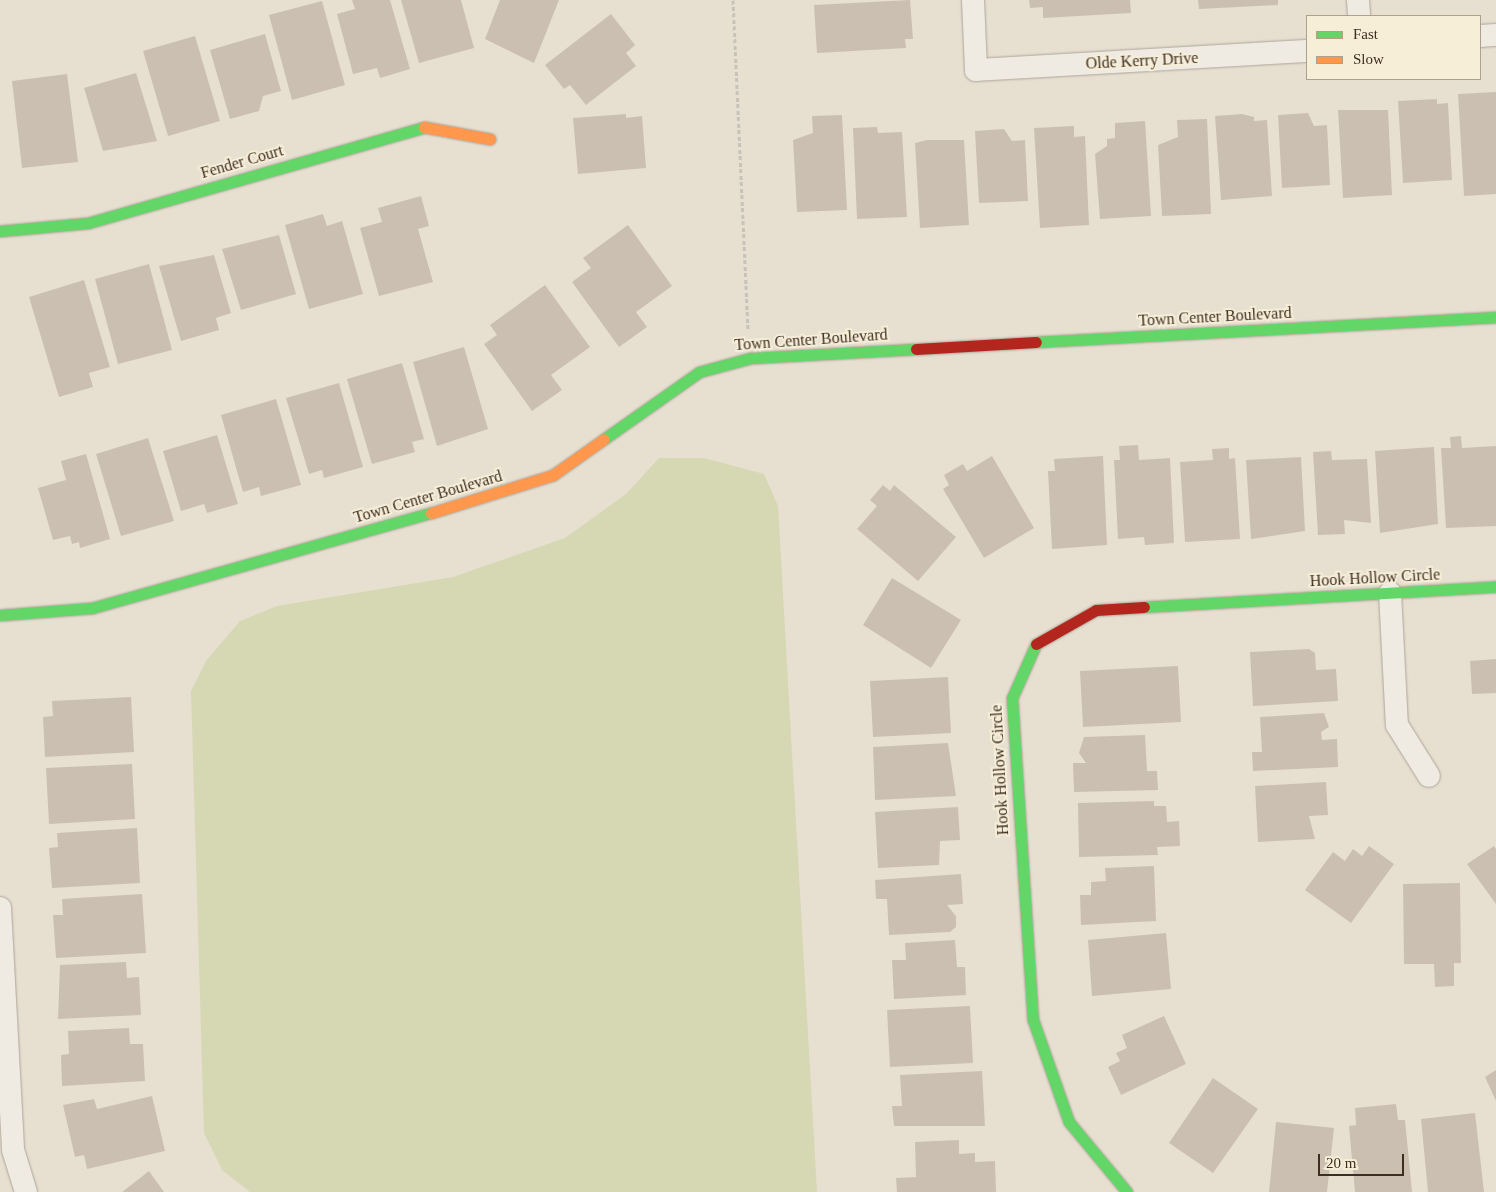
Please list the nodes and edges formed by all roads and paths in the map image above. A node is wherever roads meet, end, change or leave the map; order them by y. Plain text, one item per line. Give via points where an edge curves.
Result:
1 (733, 0) edge
2 (973, 0) edge
3 (1358, 0) edge
4 (1359, 15) edge
5 (1496, 35) edge
6 (1481, 36) edge
7 (1306, 51) edge
8 (490, 139) dead end
9 (0, 232) edge
10 (1496, 317) edge
11 (751, 358) junction
12 (1496, 588) edge
13 (1390, 593) junction
14 (0, 615) edge
15 (1429, 776) dead end
16 (0, 908) edge
17 (1124, 1191) edge
18 (26, 1192) edge

1 - 11 path
2 - 7 street, Olde Kerry Drive via 976,70
3 - 4 street
5 - 6 street
8 - 9 street, Fender Court via 428,126 88,222
10 - 11 street, Town Center Boulevard
11 - 14 street, Town Center Boulevard via 699,372 553,475 508,491 92,608
12 - 13 street, Hook Hollow Circle
13 - 15 street via 1397,725
13 - 17 street, Hook Hollow Circle via 1096,610 1038,642 1012,698 1033,1020 1069,1122
16 - 18 street via 13,1150

